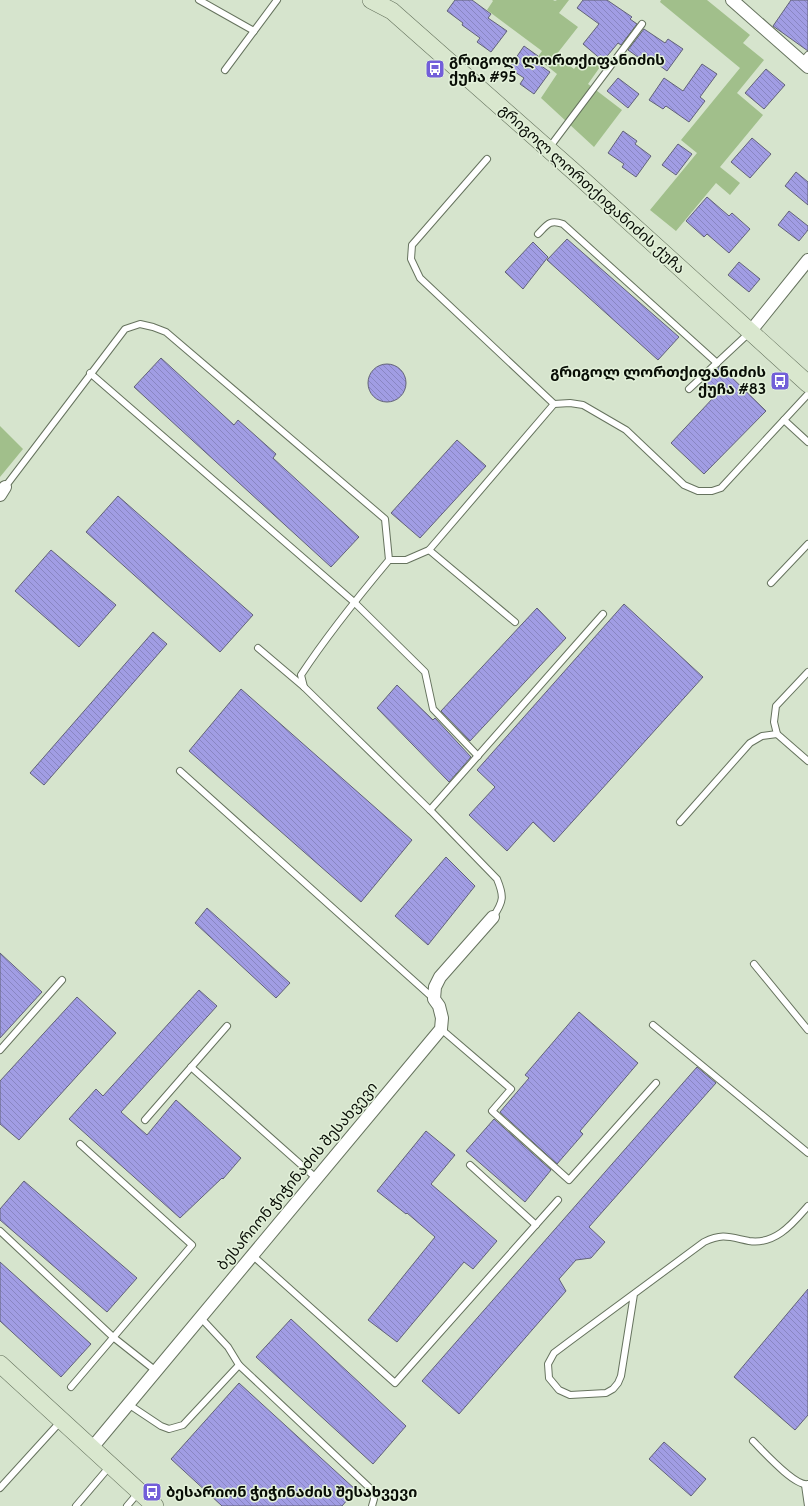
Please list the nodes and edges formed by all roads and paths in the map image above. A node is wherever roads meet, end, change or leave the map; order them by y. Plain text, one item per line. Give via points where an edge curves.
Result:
1 (199, 0) edge
2 (277, 0) edge
3 (371, 0) edge
4 (732, 0) edge
5 (642, 24) dead end
6 (254, 31) junction
7 (806, 61) edge
8 (225, 70) dead end
9 (548, 149) junction
10 (487, 159) dead end
11 (538, 234) dead end
12 (808, 260) edge
13 (750, 332) junction
14 (717, 363) junction
15 (90, 373) junction
16 (808, 384) edge
17 (689, 389) dead end
18 (808, 394) edge
19 (554, 404) junction
20 (784, 420) junction
21 (808, 442) edge
22 (2, 491) edge
23 (808, 544) edge
24 (429, 550) junction
25 (390, 560) junction
26 (771, 583) dead end
27 (354, 602) junction
28 (604, 614) dead end
29 (515, 622) dead end
30 (258, 648) dead end
31 (808, 672) edge
32 (304, 687) junction
33 (777, 734) junction
34 (478, 756) junction
35 (808, 761) edge
36 (180, 771) dead end
37 (430, 810) junction
38 (680, 822) dead end
39 (493, 917) joint
40 (754, 964) dead end
41 (62, 980) dead end
42 (434, 999) junction
43 (653, 1025) dead end
44 (227, 1026) dead end
45 (441, 1029) junction
46 (808, 1030) edge
47 (0, 1050) edge
48 (191, 1068) junction
49 (656, 1083) dead end
50 (146, 1120) dead end
51 (80, 1144) dead end
52 (808, 1153) edge
53 (470, 1165) dead end
54 (316, 1178) junction
55 (558, 1200) dead end
56 (808, 1206) edge
57 (536, 1225) junction
58 (0, 1231) edge
59 (252, 1256) junction
60 (634, 1294) junction
61 (200, 1317) junction
62 (114, 1337) junction
63 (0, 1364) edge
64 (239, 1365) junction
65 (156, 1371) junction
66 (71, 1387) dead end
67 (128, 1404) junction
68 (61, 1421) junction
69 (753, 1441) dead end
70 (91, 1449) junction
71 (110, 1466) junction
72 (806, 1485) edge
73 (0, 1488) edge
74 (139, 1492) junction
75 (76, 1506) edge
76 (127, 1506) edge
77 (155, 1506) edge
78 (372, 1506) edge
79 (808, 1506) edge

1 - 6 lane
2 - 6 lane
3 - 9 street, გრიგოლ ლორთქიფანიძის ქუჩა via 392,11
4 - 7 street
5 - 9 lane
6 - 8 lane
9 - 13 street, გრიგოლ ლორთქიფანიძის ქუჩა
10 - 19 lane via 412,245 411,260 420,278
11 - 14 lane via 550,222 563,224
12 - 13 street
13 - 14 lane
13 - 16 street, გრიგოლ ლორთქიფანიძის ქუჩა
14 - 17 lane
15 - 22 lane
15 - 25 lane via 125,329 140,324 166,332 385,519
15 - 27 lane
18 - 20 lane
19 - 20 lane via 583,405 626,430 684,485 698,491 721,488
19 - 24 lane
20 - 21 lane
23 - 26 lane
24 - 25 lane via 406,560
24 - 29 lane
25 - 27 lane
27 - 32 lane via 301,675
27 - 34 lane via 425,672 433,709
28 - 34 lane
30 - 32 lane
31 - 33 lane via 776,706 774,722
32 - 37 lane
33 - 35 lane
33 - 38 lane via 762,736 750,743
34 - 37 lane
36 - 42 lane
37 - 39 lane via 497,879 503,893 501,906
39 - 42 street via 440,977 435,987
40 - 46 lane
41 - 47 lane
42 - 45 street via 442,1018
43 - 52 lane
44 - 48 lane
45 - 49 lane via 511,1090 492,1111 569,1180
45 - 54 street, ბესარიონ ჭიჭინაძის შესახვევი
48 - 50 lane
48 - 54 lane
51 - 62 lane via 192,1245
53 - 57 lane
54 - 59 street, ბესარიონ ჭიჭინაძის შესახვევი
55 - 57 lane
56 - 60 lane via 789,1228 770,1239 752,1241 716,1237 704,1242
57 - 59 lane via 395,1383
58 - 62 lane
59 - 61 street, ბესარიონ ჭიჭინაძის შესახვევი
60 - 60 lane via 554,1354 548,1364 549,1378 559,1390 570,1395 606,1393 618,1383
61 - 64 lane via 228,1347
61 - 65 street, ბესარიონ ჭიჭინაძის შესახვევი
62 - 65 lane
62 - 66 lane
63 - 68 street
64 - 67 lane via 183,1426 169,1429 161,1426
64 - 78 lane via 373,1491
65 - 67 street, ბესარიონ ჭიჭინაძის შესახვევი
67 - 70 street, ბესარიონ ჭიჭინაძის შესახვევი
68 - 70 street
68 - 73 lane
69 - 72 lane via 790,1478
70 - 71 street
71 - 74 street
71 - 75 lane
72 - 79 lane
74 - 76 lane
74 - 77 street

